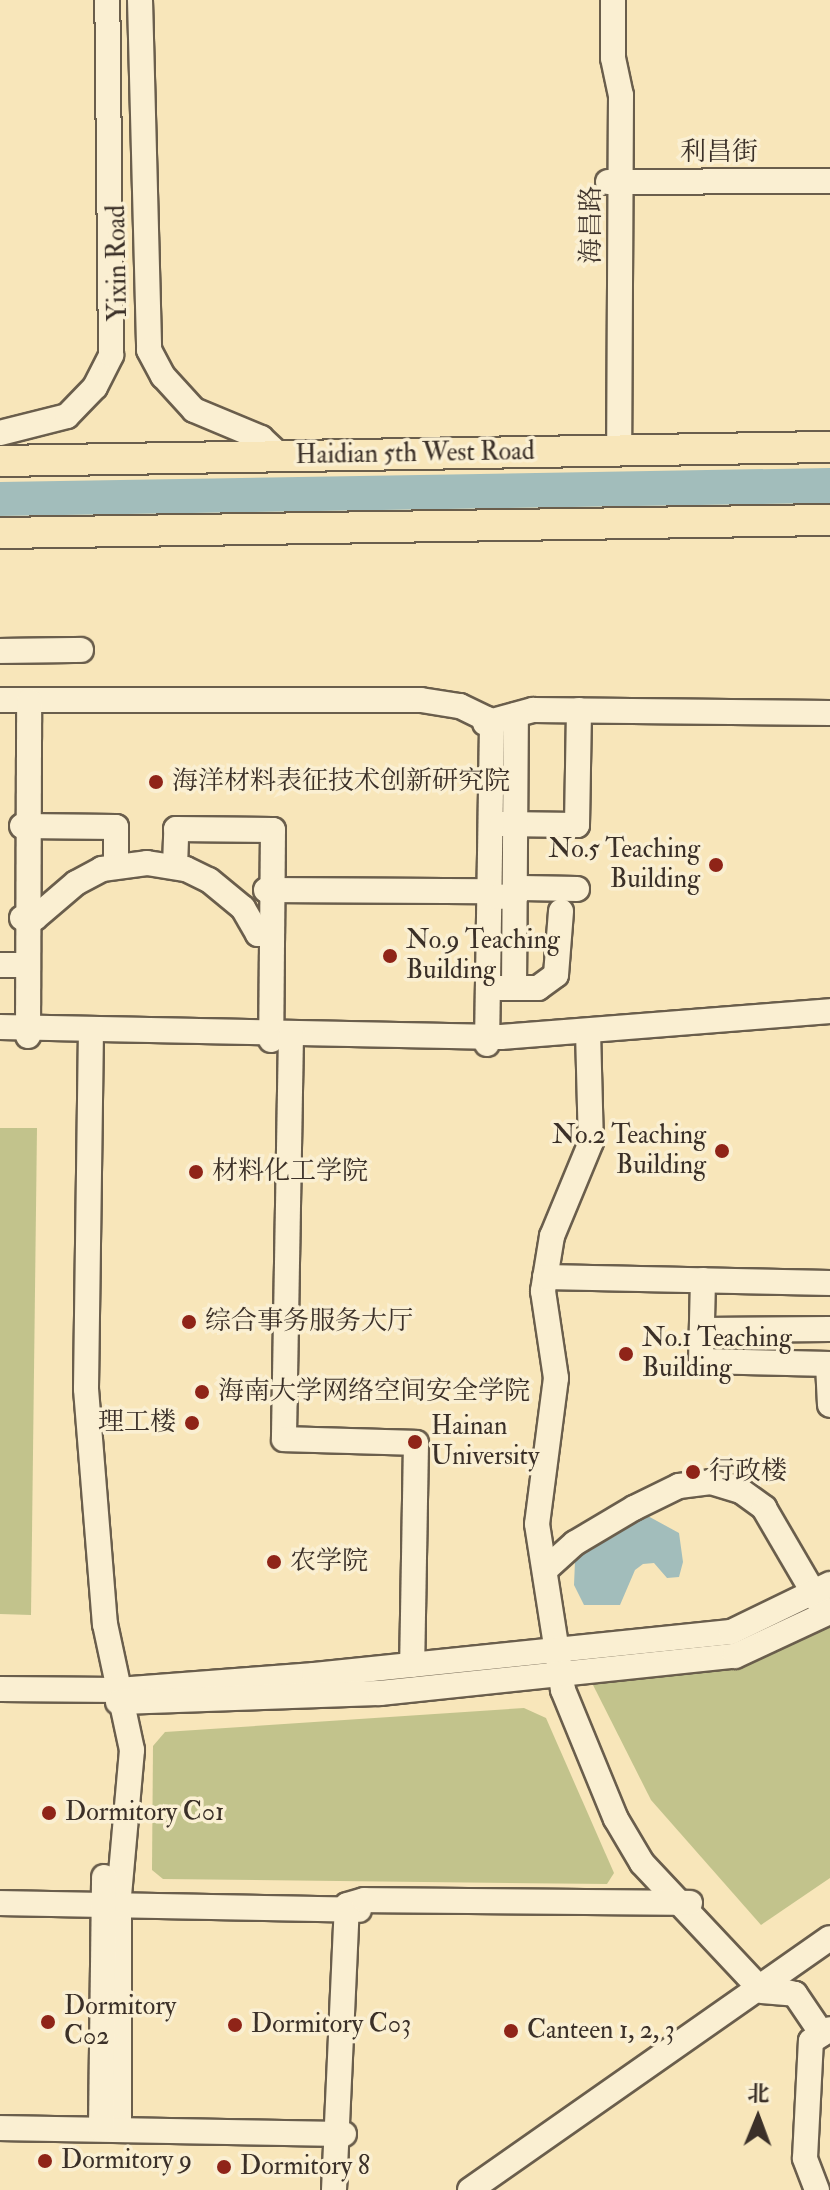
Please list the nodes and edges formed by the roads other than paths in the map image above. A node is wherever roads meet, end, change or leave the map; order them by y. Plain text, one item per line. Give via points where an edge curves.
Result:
1 (107, 0) edge
2 (140, 0) edge
3 (605, 0) edge
4 (613, 0) edge
5 (830, 181) edge
6 (614, 182) junction
7 (0, 433) edge
8 (830, 447) edge
9 (612, 451) junction
10 (280, 456) junction
11 (0, 461) edge
12 (830, 520) edge
13 (0, 533) edge
14 (81, 650) dead end
15 (0, 651) edge
16 (17, 703) edge
17 (579, 713) junction
18 (830, 713) edge
19 (830, 719) edge
20 (498, 724) junction
21 (487, 824) junction
22 (515, 824) junction
23 (25, 826) junction
24 (116, 865) junction
25 (175, 867) junction
26 (269, 886) junction
27 (486, 887) junction
28 (577, 889) dead end
29 (515, 896) junction
30 (561, 911) dead end
31 (25, 918) junction
32 (269, 934) junction
33 (17, 968) edge
34 (485, 988) junction
35 (514, 988) junction
36 (830, 1011) edge
37 (830, 1017) edge
38 (16, 1031) edge
39 (88, 1033) junction
40 (588, 1034) junction
41 (275, 1037) junction
42 (484, 1040) junction
43 (545, 1277) junction
44 (703, 1280) junction
45 (830, 1283) edge
46 (830, 1329) edge
47 (702, 1330) junction
48 (829, 1364) edge
49 (830, 1405) edge
50 (546, 1569) junction
51 (822, 1588) edge
52 (828, 1613) edge
53 (560, 1662) junction
54 (412, 1665) junction
55 (0, 1689) edge
56 (113, 1696) junction
57 (0, 1701) edge
58 (0, 1903) edge
59 (691, 1908) junction
60 (110, 1909) junction
61 (0, 1911) edge
62 (350, 1913) junction
63 (830, 1938) edge
64 (830, 1946) edge
65 (763, 1986) junction
66 (826, 2032) edge
67 (340, 2122) junction
68 (0, 2128) edge
69 (110, 2130) junction
70 (529, 2152) junction
71 (334, 2190) edge
72 (344, 2190) edge
73 (470, 2190) edge
74 (482, 2190) edge
75 (817, 2190) edge

1 - 7 street, Yixin Road via 111,355 95,387 67,416
2 - 10 street, Yixin Road via 149,350 163,376 194,410 261,438
3 - 6 street, 海昌路
4 - 6 street, 海昌路
5 - 6 street, 利昌街
6 - 9 street, 海昌路
8 - 9 main road, Haidian 5th West Road
9 - 10 main road, Haidian 5th West Road
10 - 11 main road, Haidian 5th West Road
12 - 13 main road
14 - 15 street
16 - 20 street via 402,705 448,709
16 - 23 street
17 - 18 street
17 - 19 street
17 - 20 street
17 - 22 street via 577,825
20 - 21 street
20 - 22 street
21 - 22 street
21 - 27 street
22 - 29 street
23 - 24 street via 116,827
23 - 31 street
24 - 25 street
24 - 31 street via 76,883
25 - 26 street via 176,829 266,830
25 - 32 street via 231,896 258,934
26 - 27 street
26 - 32 street
27 - 29 street via 497,897
27 - 34 street
28 - 29 street via 522,888
29 - 35 street
30 - 35 street via 556,975 538,988
31 - 33 street
32 - 41 street
33 - 38 street
34 - 35 street
34 - 42 street
36 - 40 street
37 - 40 street
38 - 39 street
39 - 41 street
39 - 56 street via 80,1387
40 - 42 street
40 - 43 street via 591,1142 552,1236
41 - 42 street
41 - 54 street via 284,1439 416,1443
43 - 44 street
43 - 50 street via 544,1316 556,1378 536,1508
44 - 45 street
44 - 47 street
46 - 47 street
47 - 48 street via 701,1361
48 - 49 street
50 - 51 street via 583,1538 648,1500 679,1486 711,1482 741,1491 764,1508
50 - 53 street
51 - 52 street
51 - 53 street via 731,1632
52 - 53 street via 735,1656
53 - 54 street
53 - 56 street via 380,1693
53 - 59 street via 570,1716 616,1819 642,1863
54 - 56 street
55 - 56 street
56 - 57 street
56 - 60 street
58 - 60 street
59 - 62 street
59 - 65 street
60 - 61 street
60 - 62 street
60 - 69 street
62 - 67 street
63 - 65 street
64 - 65 street
65 - 66 street via 795,1994
65 - 70 street
66 - 75 street via 811,2041 805,2158
67 - 69 street
67 - 71 street
67 - 72 street
68 - 69 street
70 - 73 street
70 - 74 street

